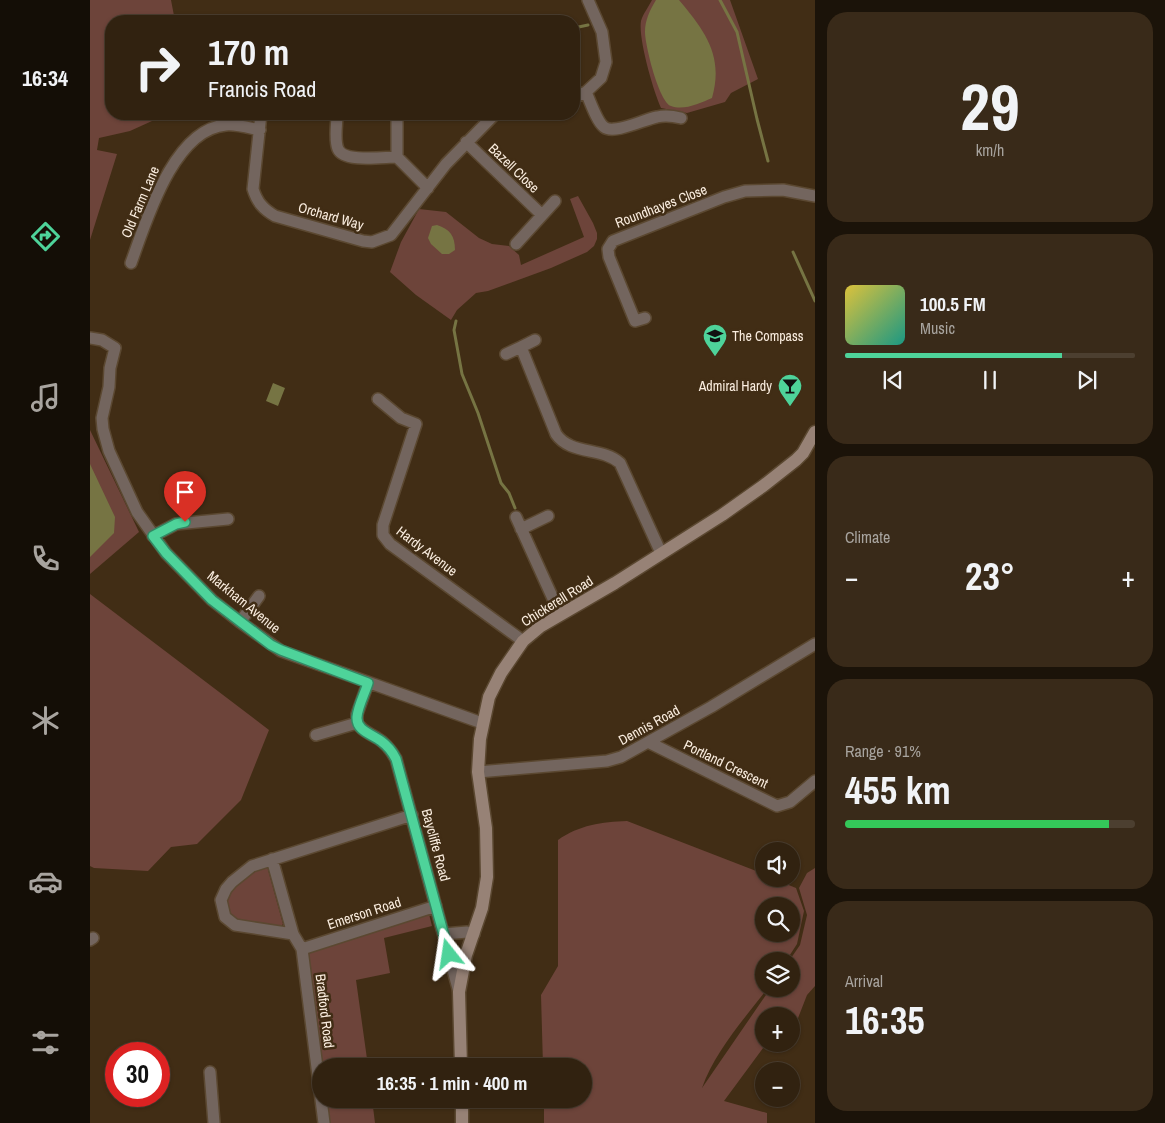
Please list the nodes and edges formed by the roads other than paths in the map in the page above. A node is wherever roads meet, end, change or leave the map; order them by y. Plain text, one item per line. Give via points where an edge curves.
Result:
1 (588, 0) edge
2 (586, 92) junction
3 (580, 94) edge
4 (681, 118) dead end
5 (261, 120) edge
6 (337, 120) edge
7 (397, 120) edge
8 (489, 120) edge
9 (260, 130) junction
10 (466, 142) junction
11 (397, 157) junction
12 (428, 188) junction
13 (815, 196) edge
14 (555, 201) dead end
15 (542, 215) junction
16 (516, 244) dead end
17 (131, 264) dead end
18 (636, 321) dead end
19 (90, 338) edge
20 (535, 340) dead end
21 (521, 347) junction
22 (506, 354) dead end
23 (378, 399) dead end
24 (96, 418) edge
25 (416, 424) junction
26 (428, 427) dead end
27 (815, 432) edge
28 (812, 441) edge
29 (548, 516) dead end
30 (516, 517) dead end
31 (228, 519) dead end
32 (522, 529) junction
33 (153, 536) junction
34 (661, 553) junction
35 (259, 596) dead end
36 (560, 614) junction
37 (240, 622) junction
38 (523, 641) junction
39 (815, 644) edge
40 (368, 683) junction
41 (358, 723) junction
42 (482, 723) junction
43 (316, 735) dead end
44 (650, 743) junction
45 (478, 772) junction
46 (815, 781) edge
47 (412, 815) junction
48 (272, 858) junction
49 (436, 906) junction
50 (293, 934) junction
51 (444, 934) junction
52 (474, 934) junction
53 (302, 949) junction
54 (459, 992) junction
55 (461, 1058) edge
56 (210, 1072) dead end
57 (462, 1108) edge
58 (214, 1123) edge
59 (324, 1123) edge
60 (462, 1123) edge

1 - 2 street via 602,32 606,62 601,78
2 - 3 street
2 - 4 street via 600,123 609,130 662,116
5 - 9 street, Orchard Way
6 - 11 street via 337,146 342,154 350,158
7 - 11 street
8 - 10 street, Orchard Way
9 - 12 street, Orchard Way via 253,189 265,210 275,216 372,242 391,235
9 - 17 street, Old Farm Lane via 227,124 208,129 178,157 165,177
10 - 12 street, Orchard Way
10 - 15 street, Bazell Close
11 - 12 street
13 - 18 street, Roundhayes Close via 783,190 745,191 613,241 608,250 609,257
14 - 15 street
15 - 16 street
19 - 24 street, Markham Avenue via 102,340 115,348 109,388
20 - 21 street
21 - 22 street
21 - 34 street via 558,437 565,444 611,457 620,463
23 - 25 street via 401,418
24 - 33 street, Markham Avenue via 137,512
25 - 26 street
25 - 38 street, Hardy Avenue via 383,525 384,538
27 - 28 main road, Chickerell Road
28 - 34 main road, Chickerell Road via 796,460 763,486
29 - 32 street
30 - 32 street
31 - 33 street via 176,524
32 - 36 street
33 - 37 street, Markham Avenue via 206,593
34 - 36 main road, Chickerell Road
35 - 37 street
36 - 38 main road, Chickerell Road
37 - 40 street, Markham Avenue via 281,650
38 - 42 main road, Chickerell Road via 494,685
39 - 44 street, Dennis Road
40 - 41 street via 357,714
40 - 42 street, Markham Avenue
41 - 43 street
41 - 47 street, Baycliffe Road via 361,729 393,752
42 - 45 main road, Chickerell Road
44 - 45 street, Dennis Road via 607,761
44 - 46 street, Portland Crescent via 777,806 790,802
45 - 52 main road, Chickerell Road via 488,857 485,897
47 - 48 street
47 - 49 street, Baycliffe Road
48 - 50 street, Bradford Road
48 - 50 street via 252,866 226,889 221,900 225,916 235,925
49 - 51 street, Baycliffe Road
49 - 53 street, Emerson Road
50 - 53 street, Bradford Road
51 - 52 street
51 - 54 street, Baycliffe Road
52 - 54 main road, Chickerell Road
53 - 59 street, Bradford Road
54 - 55 main road, Chickerell Road
56 - 58 street
57 - 60 main road

